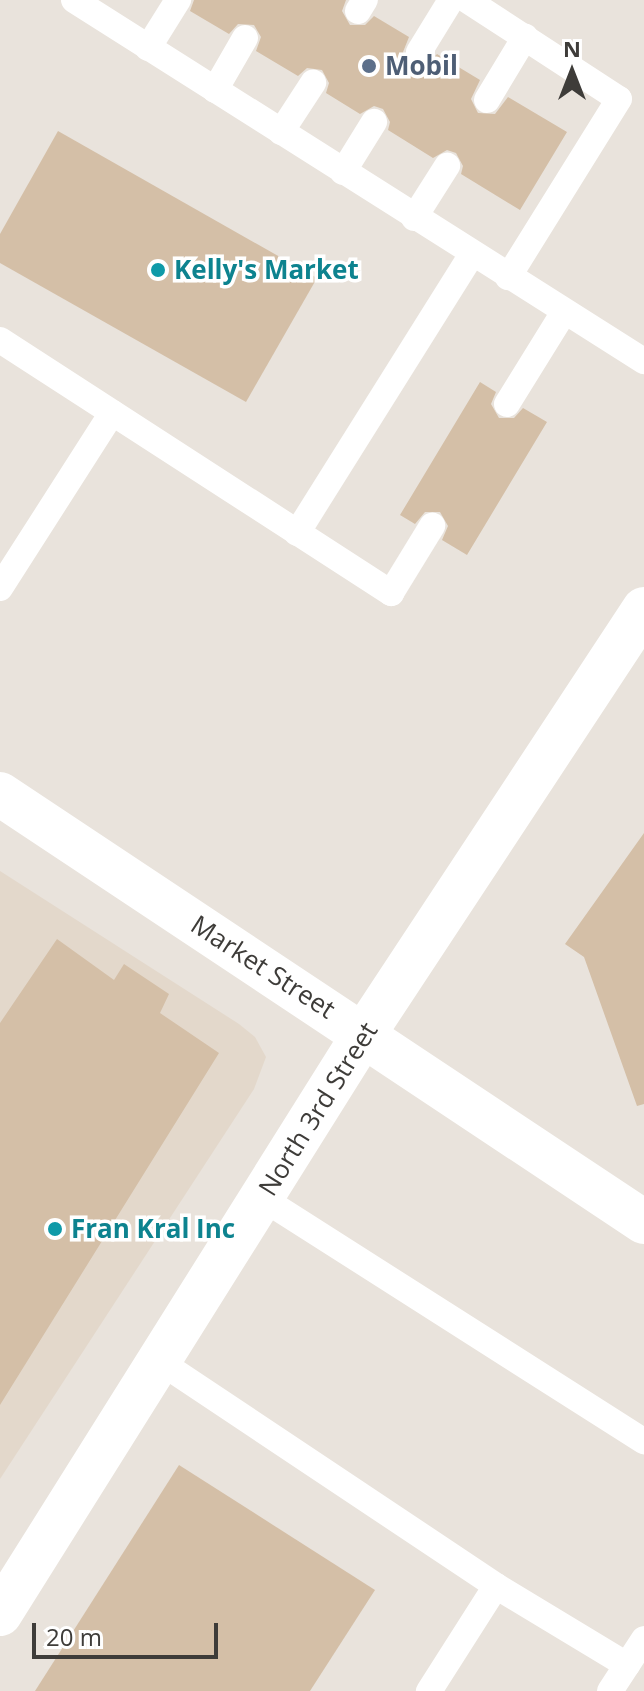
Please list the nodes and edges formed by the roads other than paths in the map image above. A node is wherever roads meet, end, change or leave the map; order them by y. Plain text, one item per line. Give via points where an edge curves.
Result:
1 (74, 0) edge
2 (178, 0) edge
3 (451, 0) edge
4 (467, 0) edge
5 (525, 37) junction
6 (245, 38) dead end
7 (148, 48) junction
8 (419, 52) dead end
9 (313, 83) dead end
10 (215, 90) junction
11 (487, 100) dead end
12 (374, 122) dead end
13 (281, 132) junction
14 (447, 166) dead end
15 (343, 172) junction
16 (414, 218) junction
17 (472, 254) junction
18 (508, 277) junction
19 (564, 312) junction
20 (0, 340) edge
21 (644, 361) edge
22 (507, 404) dead end
23 (112, 413) junction
24 (432, 526) dead end
25 (297, 533) junction
26 (0, 588) edge
27 (644, 609) edge
28 (0, 794) edge
29 (364, 1034) junction
30 (262, 1198) junction
31 (644, 1222) edge
32 (159, 1361) junction
33 (644, 1441) edge
34 (496, 1586) junction
35 (0, 1614) edge
36 (644, 1639) edge
37 (627, 1665) junction
38 (429, 1691) edge
39 (610, 1691) edge

1 - 7 lane
2 - 7 lane
3 - 8 lane
4 - 5 lane
5 - 11 lane
5 - 18 lane via 619,99
6 - 10 lane
7 - 10 lane
9 - 13 lane
10 - 13 lane
12 - 15 lane
13 - 15 lane
14 - 16 lane
15 - 16 lane
16 - 17 lane
17 - 18 lane
17 - 25 lane
18 - 19 lane
19 - 21 lane
19 - 22 lane
20 - 23 lane
23 - 25 lane
23 - 26 lane
24 - 25 lane via 391,593
27 - 29 main road, North 3rd Street
28 - 29 main road, Market Street
29 - 30 main road, North 3rd Street
29 - 31 main road, Market Street
30 - 32 main road, North 3rd Street
30 - 33 lane
32 - 34 lane
32 - 35 main road, North 3rd Street
34 - 37 lane
34 - 38 lane
36 - 37 lane
37 - 39 lane

